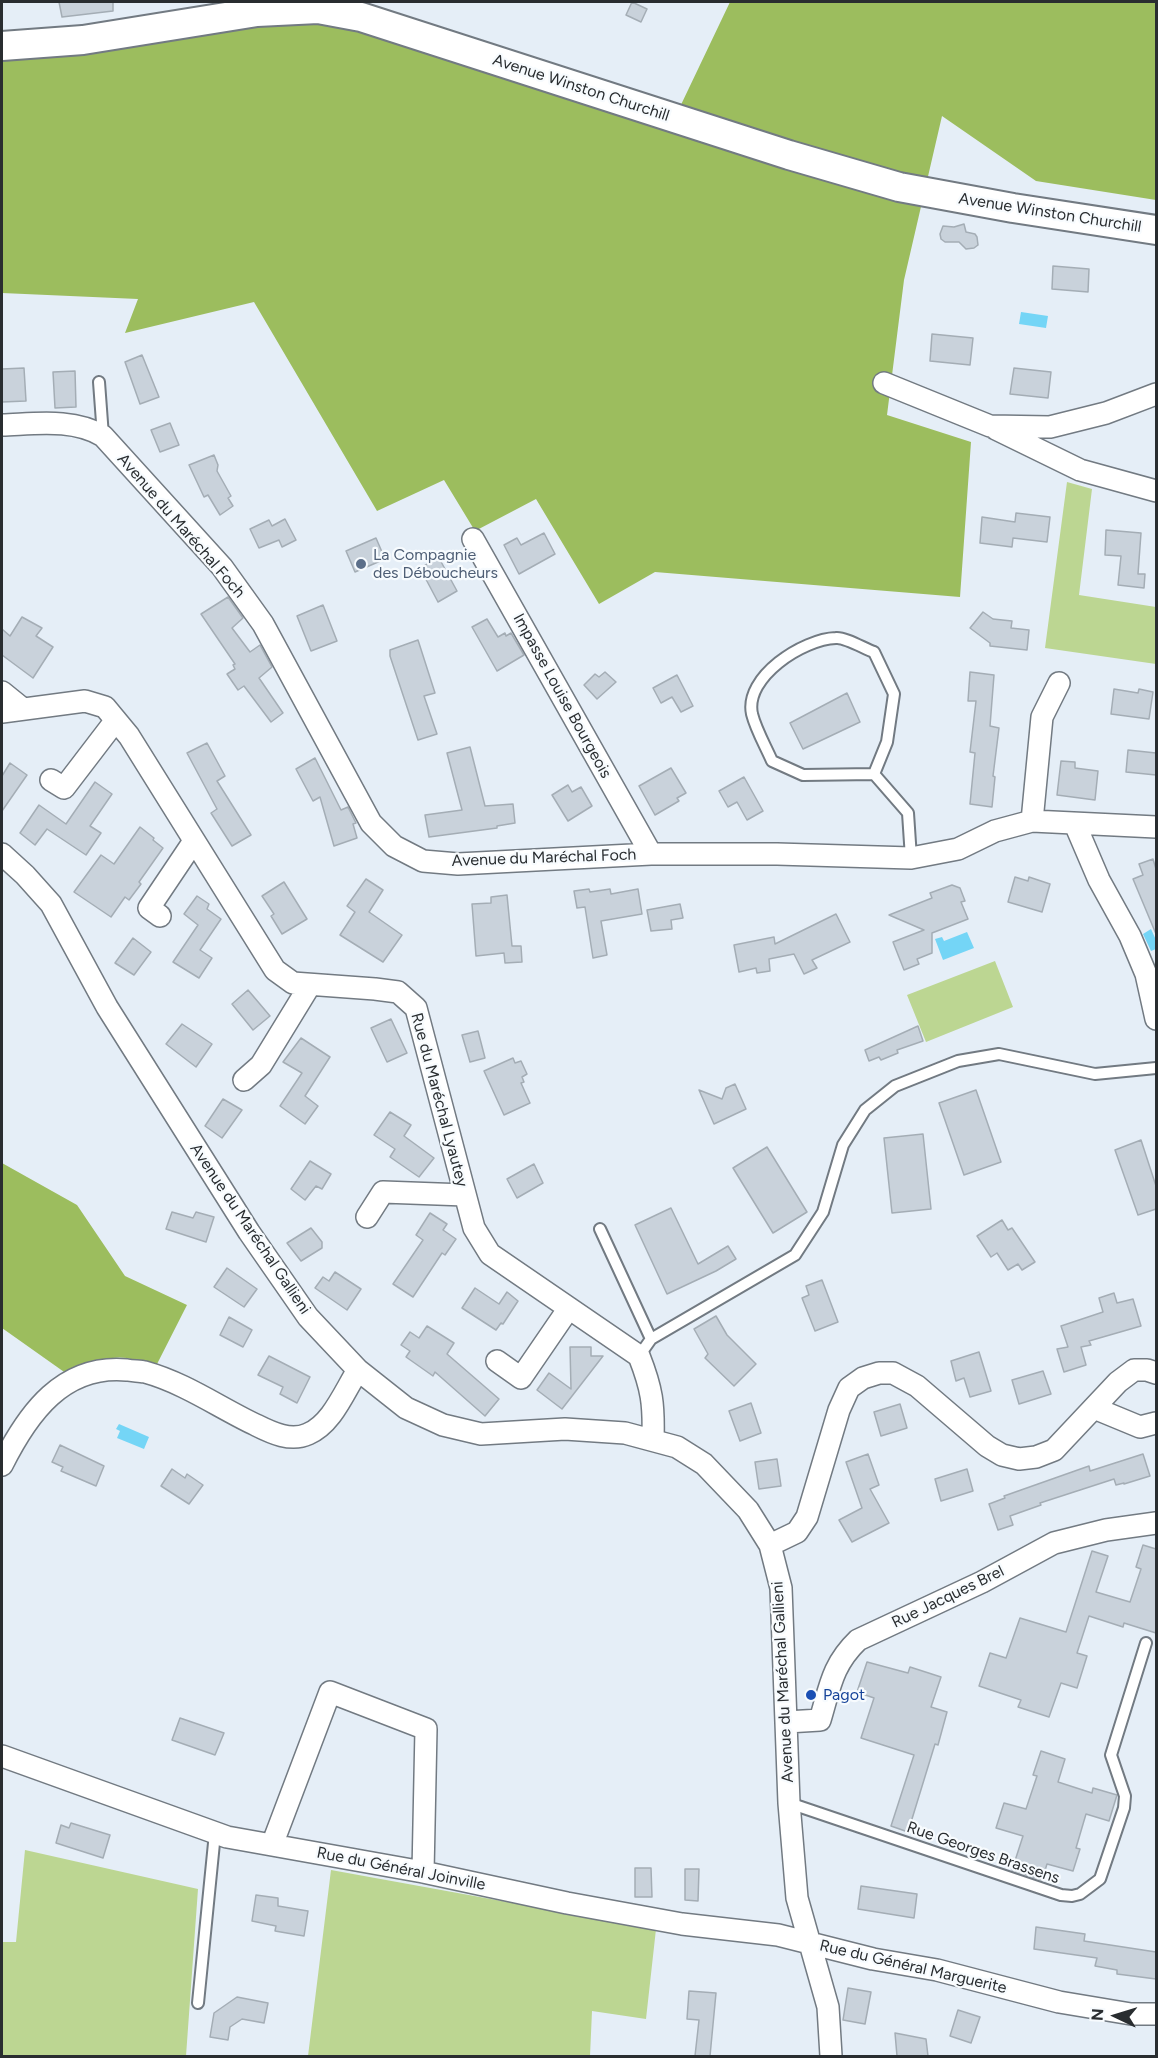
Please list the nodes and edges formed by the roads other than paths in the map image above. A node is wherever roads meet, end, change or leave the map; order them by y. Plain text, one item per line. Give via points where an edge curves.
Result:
1 (2, 46) edge
2 (1156, 230) edge
3 (99, 382) dead end
4 (884, 383) dead end
5 (1156, 394) edge
6 (2, 425) edge
7 (990, 426) junction
8 (103, 436) junction
9 (1156, 491) edge
10 (473, 539) dead end
11 (1059, 683) dead end
12 (2, 692) edge
13 (23, 709) junction
14 (2, 712) edge
15 (116, 720) junction
16 (874, 774) junction
17 (51, 780) dead end
18 (1032, 821) junction
19 (1075, 824) junction
20 (1156, 827) edge
21 (194, 841) junction
22 (2, 854) edge
23 (651, 854) junction
24 (911, 858) junction
25 (160, 916) dead end
26 (310, 985) junction
27 (1156, 1019) edge
28 (1156, 1068) edge
29 (244, 1080) dead end
30 (465, 1196) junction
31 (367, 1216) dead end
32 (600, 1229) dead end
33 (569, 1308) junction
34 (651, 1339) junction
35 (639, 1356) junction
36 (497, 1361) dead end
37 (358, 1370) junction
38 (1156, 1373) edge
39 (1094, 1408) junction
40 (1156, 1423) edge
41 (653, 1439) junction
42 (2, 1464) edge
43 (1156, 1523) edge
44 (770, 1545) junction
45 (1146, 1643) dead end
46 (787, 1722) junction
47 (2, 1756) edge
48 (789, 1803) junction
49 (215, 1833) junction
50 (272, 1845) junction
51 (423, 1872) junction
52 (811, 1943) junction
53 (198, 2002) dead end
54 (1156, 2014) edge
55 (831, 2056) edge

1 - 2 main road, Avenue Winston Churchill via 83,40 257,12 318,9 361,17 899,187
3 - 8 lane
4 - 7 street
5 - 7 street via 1106,413 1050,427
6 - 8 street, Avenue du Maréchal Foch via 69,424 90,428
7 - 9 street via 1080,470
8 - 23 street, Avenue du Maréchal Foch via 222,567 263,624 371,823 394,846 423,861 458,864
10 - 23 street, Impasse Louise Bourgeois
11 - 18 street via 1042,717
12 - 13 street
13 - 14 street, Rue du Maréchal Lyautey
13 - 15 street, Rue du Maréchal Lyautey via 85,701 105,707
15 - 17 street via 64,788
15 - 21 street, Rue du Maréchal Lyautey
16 - 16 lane via 887,742 894,694 874,652 838,637 807,644 778,661 753,692 752,714 772,761 803,775
16 - 24 lane via 908,813
18 - 19 street, Avenue du Maréchal Foch
18 - 24 street, Avenue du Maréchal Foch via 995,831 958,849
19 - 20 street, Avenue du Maréchal Foch
19 - 27 street via 1099,880 1130,936
21 - 25 street via 149,909
21 - 26 street, Rue du Maréchal Lyautey via 275,970 293,984
22 - 37 street, Avenue du Maréchal Gallieni via 51,904 107,1007 249,1232 308,1317
23 - 24 street, Avenue du Maréchal Foch
26 - 29 street via 261,1065
26 - 30 street, Rue du Maréchal Lyautey via 398,992 416,1008
28 - 34 lane via 1095,1074 999,1054 958,1061 895,1086 865,1110 843,1145 823,1212 795,1255
30 - 31 street, Rue du Maréchal Lyautey via 383,1192
30 - 33 street, Rue du Maréchal Lyautey via 474,1228 490,1254
32 - 34 lane
33 - 35 street, Rue du Maréchal Lyautey
33 - 36 street via 521,1378
34 - 35 lane
35 - 41 street via 654,1407
37 - 41 street, Avenue du Maréchal Gallieni via 406,1408 442,1425 481,1434 565,1429 625,1432
37 - 42 street via 324,1425 307,1435 280,1436 144,1372 111,1369 78,1376 54,1392 27,1420
38 - 39 street via 1134,1370
39 - 40 street via 1140,1427
39 - 44 street via 1054,1450 1019,1459 987,1446 916,1386 893,1373 863,1378 849,1388 839,1410 807,1517 797,1532
41 - 44 street, Avenue du Maréchal Gallieni via 677,1447 704,1464 748,1510
43 - 46 street, Rue Jacques Brel via 1054,1543 982,1582 858,1640 843,1655 833,1676 820,1720
44 - 46 street, Avenue du Maréchal Gallieni via 781,1588
45 - 48 lane, Rue Georges Brassens via 1111,1755 1125,1796 1124,1808 1100,1879 1080,1894 1061,1895
46 - 48 street, Avenue du Maréchal Gallieni
47 - 49 street, Rue du Général Joinville
48 - 52 street, Avenue du Maréchal Gallieni via 797,1898
49 - 50 street, Rue du Général Joinville
49 - 53 lane
50 - 51 street, Rue du Général Joinville
50 - 51 street via 330,1692 426,1729
51 - 52 street, Rue du Général Joinville via 567,1903
52 - 54 street, Rue du Général Marguerite via 1059,2002 1131,2014
52 - 55 street, Avenue du Maréchal Gallieni via 828,2007

